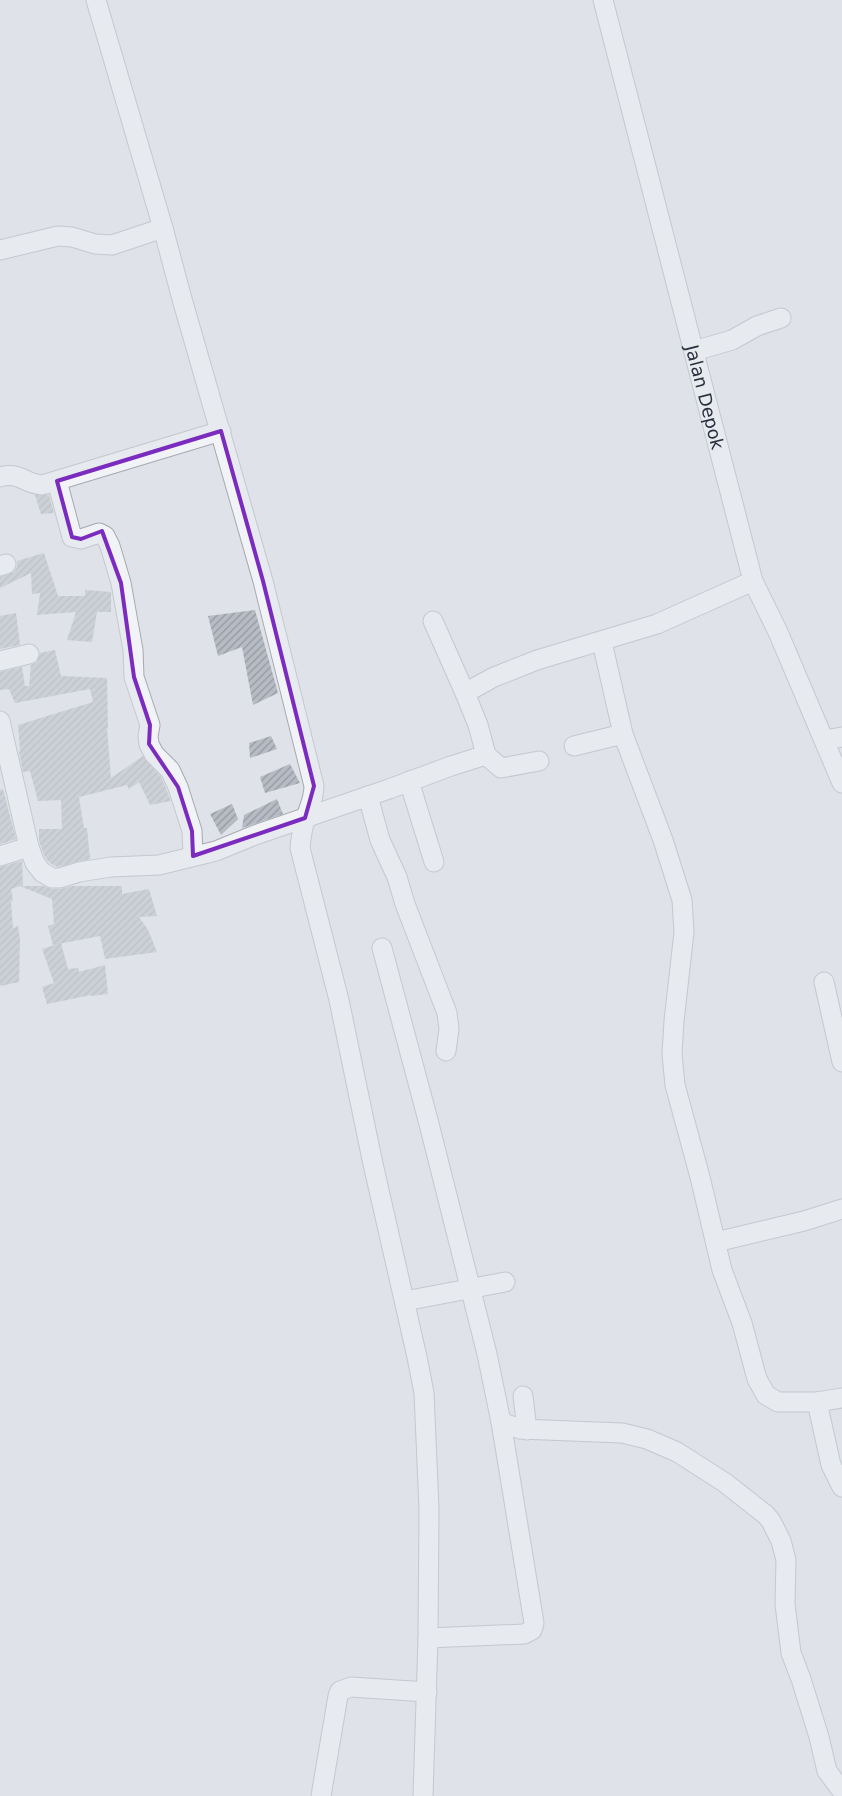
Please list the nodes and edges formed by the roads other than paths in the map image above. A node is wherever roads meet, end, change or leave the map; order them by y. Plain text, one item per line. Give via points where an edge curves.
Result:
1 (96, 0) edge
2 (603, 0) edge
3 (163, 228) junction
4 (0, 250) edge
5 (780, 318) dead end
6 (694, 351) junction
7 (220, 431) junction
8 (0, 477) edge
9 (57, 481) junction
10 (754, 581) junction
11 (433, 621) dead end
12 (602, 642) junction
13 (29, 654) dead end
14 (0, 661) edge
15 (465, 693) junction
16 (0, 721) edge
17 (623, 734) junction
18 (833, 739) edge
19 (574, 746) dead end
20 (486, 755) junction
21 (539, 761) dead end
22 (409, 781) junction
23 (842, 783) edge
24 (368, 796) junction
25 (305, 818) junction
26 (29, 847) junction
27 (0, 856) edge
28 (193, 856) junction
29 (434, 862) dead end
30 (382, 948) dead end
31 (824, 982) dead end
32 (446, 1051) dead end
33 (841, 1051) edge
34 (842, 1209) edge
35 (716, 1242) junction
36 (504, 1282) dead end
37 (475, 1288) junction
38 (405, 1301) junction
39 (523, 1396) dead end
40 (842, 1398) edge
41 (817, 1402) junction
42 (501, 1422) junction
43 (527, 1424) junction
44 (842, 1487) edge
45 (428, 1638) junction
46 (427, 1692) junction
47 (842, 1791) edge
48 (321, 1796) edge
49 (423, 1796) edge

1 - 3 street
2 - 6 street, Jalan Depok
3 - 4 street via 112,244 94,244 65,236
3 - 7 street
5 - 6 street via 732,340
6 - 10 street, Jalan Depok
7 - 9 street
7 - 25 street via 264,581 314,786
8 - 9 street via 17,475 36,484
9 - 28 street via 72,537 81,539 100,533 110,546 124,598 134,676 150,725 149,744 170,770 178,787 192,831
10 - 12 street via 657,624
10 - 18 street, Jalan Depok
11 - 15 street
12 - 15 street via 507,671
12 - 17 street
13 - 14 street
15 - 20 street
16 - 26 street
17 - 19 street
17 - 35 street via 682,900 684,932 674,1021 673,1070
18 - 23 street, Jalan Depok
20 - 21 street via 500,768
20 - 22 street
22 - 24 street
22 - 29 street
24 - 25 street
24 - 32 street via 380,840 447,1013
25 - 28 street via 216,851
25 - 38 street via 300,848 339,1000
26 - 27 street
26 - 28 street via 40,870 52,878 111,867 159,865
30 - 37 street
31 - 33 street
34 - 35 street
35 - 41 street via 757,1379 766,1395 778,1402
36 - 37 street
37 - 38 street
37 - 42 street
38 - 45 street via 424,1393 429,1509
39 - 43 street
40 - 41 street
41 - 44 street via 831,1465
42 - 43 street via 516,1429
42 - 45 street via 534,1626 524,1634
43 - 47 street via 622,1433 647,1439 678,1452 766,1515 781,1542 786,1560 791,1653 827,1771
45 - 46 street
46 - 48 street via 351,1687 340,1691
46 - 49 street

